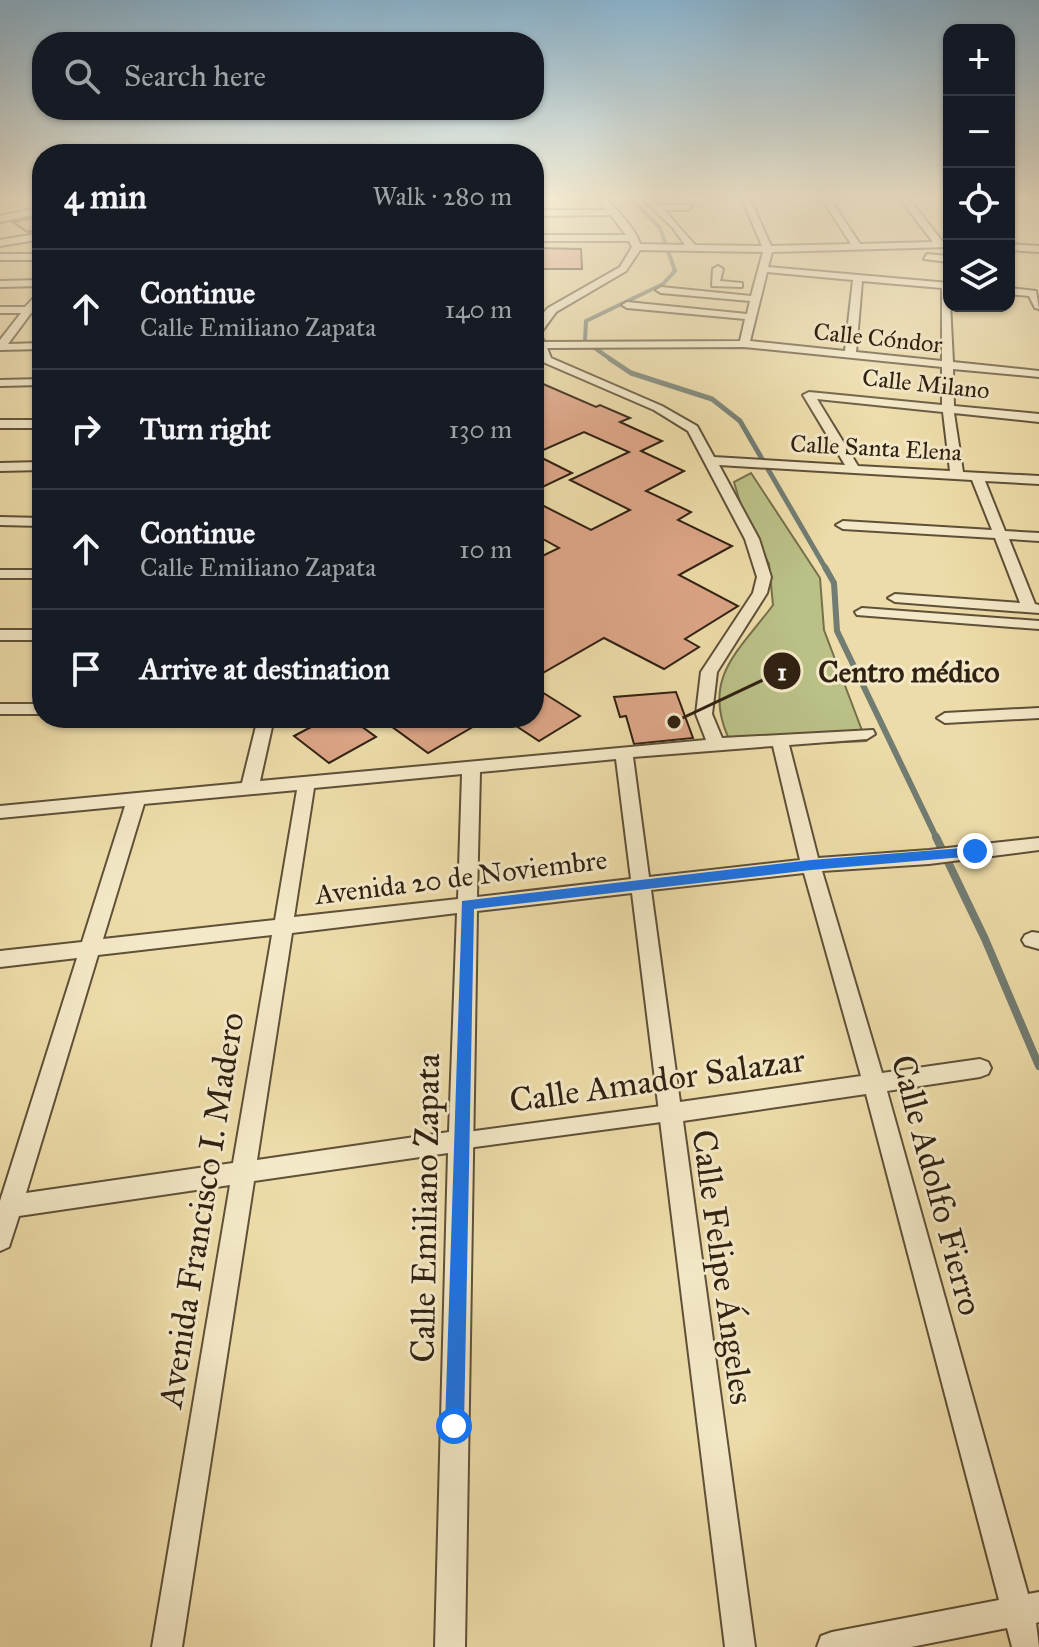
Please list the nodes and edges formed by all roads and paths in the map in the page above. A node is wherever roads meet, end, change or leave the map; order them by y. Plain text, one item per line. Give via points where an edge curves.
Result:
1 (612, 276) edge
2 (717, 276) edge
3 (761, 276) edge
4 (844, 276) edge
5 (858, 277) junction
6 (32, 283) edge
7 (0, 284) edge
8 (943, 286) edge
9 (758, 287) junction
10 (661, 290) dead end
11 (1015, 292) edge
12 (755, 299) junction
13 (32, 305) edge
14 (627, 305) dead end
15 (1039, 306) edge
16 (0, 310) edge
17 (28, 310) junction
18 (32, 310) edge
19 (948, 312) edge
20 (751, 317) junction
21 (544, 318) edge
22 (744, 344) junction
23 (544, 345) edge
24 (32, 346) edge
25 (0, 347) edge
26 (544, 356) edge
27 (850, 356) junction
28 (949, 365) junction
29 (1039, 374) edge
30 (32, 382) edge
31 (0, 383) edge
32 (948, 409) junction
33 (1039, 418) edge
34 (0, 424) edge
35 (32, 424) edge
36 (711, 461) junction
37 (32, 466) edge
38 (0, 467) edge
39 (853, 468) junction
40 (957, 474) junction
41 (977, 476) junction
42 (1039, 480) edge
43 (0, 521) edge
44 (32, 522) edge
45 (843, 525) dead end
46 (998, 535) junction
47 (1039, 537) edge
48 (0, 574) edge
49 (32, 574) edge
50 (895, 598) dead end
51 (1034, 608) edge
52 (862, 612) dead end
53 (1039, 625) edge
54 (0, 635) edge
55 (32, 635) edge
56 (0, 709) edge
57 (32, 709) edge
58 (1039, 713) edge
59 (945, 718) dead end
60 (264, 728) edge
61 (867, 734) dead end
62 (780, 741) junction
63 (716, 744) junction
64 (624, 754) junction
65 (471, 770) junction
66 (306, 785) junction
67 (249, 790) junction
68 (136, 800) junction
69 (0, 812) edge
70 (1039, 844) edge
71 (811, 865) junction
72 (641, 885) junction
73 (467, 905) junction
74 (283, 926) junction
75 (92, 949) junction
76 (0, 959) edge
77 (980, 1068) dead end
78 (874, 1084) junction
79 (669, 1113) junction
80 (460, 1141) junction
81 (243, 1172) junction
82 (10, 1206) junction
83 (0, 1239) edge
84 (1028, 1609) edge
85 (167, 1647) edge
86 (450, 1647) edge
87 (740, 1647) edge
88 (832, 1647) edge
89 (1027, 1647) edge

1 - 21 street
2 - 9 street via 715,284
3 - 9 street
4 - 5 street
5 - 8 street
5 - 27 street
6 - 7 street
9 - 12 street
10 - 12 street
11 - 15 street via 1033,293
12 - 20 street
13 - 17 street
14 - 20 street
16 - 17 street
17 - 18 street
17 - 25 street
19 - 28 street
20 - 22 street
22 - 23 street, Calle Cóndor
22 - 27 street, Calle Cóndor
24 - 25 street
26 - 36 street via 678,418 693,429
27 - 28 street, Calle Cóndor
28 - 29 street, Calle Cóndor
28 - 32 street
30 - 31 street
32 - 33 street, Calle Milano
32 - 39 street, Calle Milano via 809,395
32 - 40 street
34 - 35 street
36 - 39 street, Calle Santa Elena
36 - 63 street via 752,539 764,577 760,593 709,672 704,714
37 - 38 street
39 - 40 street, Calle Santa Elena
40 - 41 street, Calle Santa Elena
41 - 42 street, Calle Santa Elena
41 - 46 street
43 - 44 street
45 - 46 street
46 - 47 street
46 - 51 street
48 - 49 street
50 - 51 street
52 - 53 street
54 - 55 street
56 - 57 street
58 - 59 street
60 - 67 street
61 - 62 street
62 - 63 street
62 - 71 street, Calle Adolfo Fierro
63 - 64 street
64 - 65 street
64 - 72 street, Calle Felipe Ángeles
65 - 66 street
65 - 73 street, Calle Emiliano Zapata
66 - 67 street
66 - 74 street, Avenida Francisco I. Madero
67 - 68 street
68 - 69 street
68 - 75 street
70 - 71 street, Avenida 20 de Noviembre
71 - 72 street, Avenida 20 de Noviembre
71 - 78 street, Calle Adolfo Fierro
72 - 73 street, Avenida 20 de Noviembre
72 - 79 street, Calle Felipe Ángeles
73 - 74 street, Avenida 20 de Noviembre
73 - 80 street, Calle Emiliano Zapata
74 - 75 street, Avenida 20 de Noviembre
74 - 81 street, Avenida Francisco I. Madero
75 - 76 street, Avenida 20 de Noviembre
75 - 82 street
77 - 78 street, Calle Amador Salazar
78 - 79 street, Calle Amador Salazar
78 - 84 street, Calle Adolfo Fierro
79 - 80 street, Calle Amador Salazar
79 - 87 street, Calle Felipe Ángeles
80 - 81 street, Calle Amador Salazar
80 - 86 street, Calle Emiliano Zapata
81 - 82 street, Calle Amador Salazar
81 - 85 street, Avenida Francisco I. Madero
82 - 83 street
84 - 88 street
84 - 89 street, Calle Adolfo Fierro

